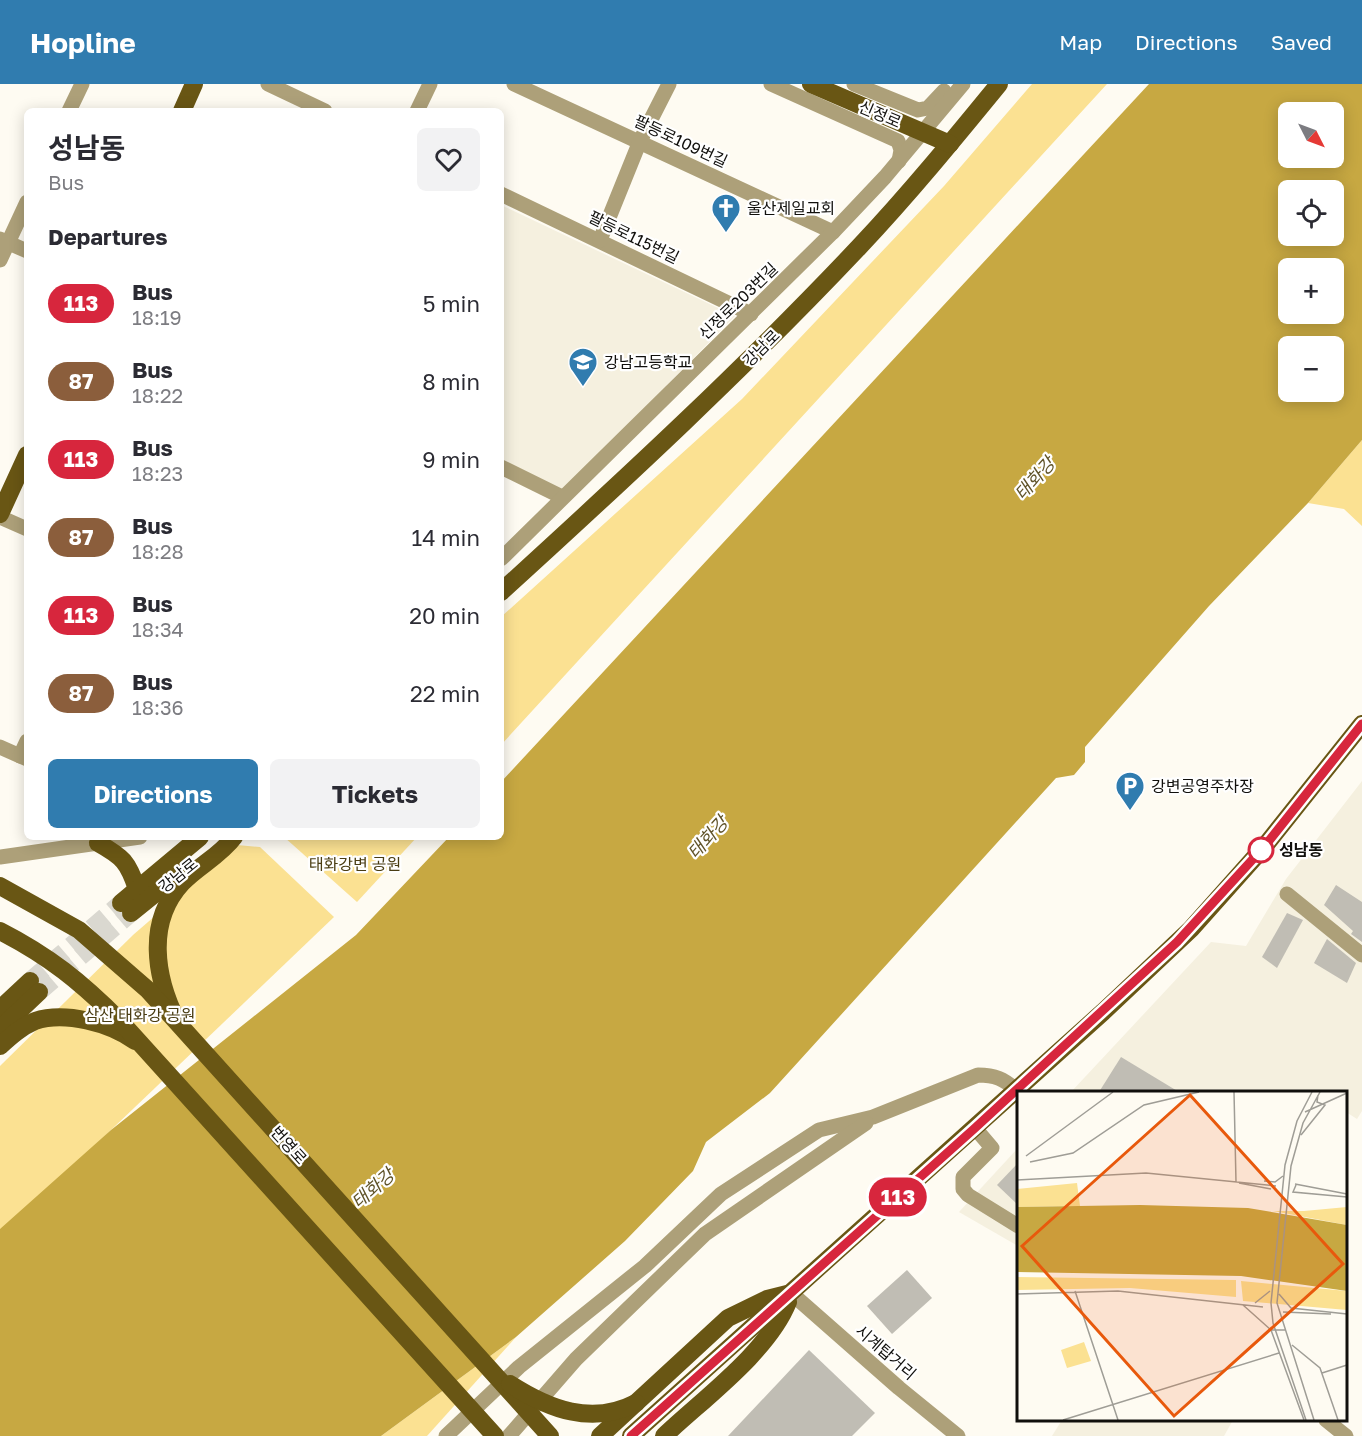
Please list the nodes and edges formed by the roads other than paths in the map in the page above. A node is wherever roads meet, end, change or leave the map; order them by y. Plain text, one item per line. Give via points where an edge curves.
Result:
1 (82, 84) edge
2 (194, 84) edge
3 (268, 84) edge
4 (430, 84) edge
5 (514, 84) edge
6 (669, 84) edge
7 (771, 84) edge
8 (811, 84) edge
9 (854, 84) edge
10 (950, 84) edge
11 (963, 84) edge
12 (999, 84) edge
13 (70, 108) edge
14 (183, 108) edge
15 (314, 108) edge
16 (418, 108) edge
17 (640, 141) junction
18 (950, 144) junction
19 (899, 161) junction
20 (504, 195) edge
21 (24, 207) edge
22 (833, 232) junction
23 (4, 240) edge
24 (600, 240) junction
25 (24, 250) edge
26 (0, 260) edge
27 (751, 314) junction
28 (24, 462) edge
29 (504, 468) edge
30 (562, 497) junction
31 (0, 516) edge
32 (24, 528) edge
33 (504, 556) edge
34 (504, 589) edge
35 (1362, 724) edge
36 (0, 747) edge
37 (24, 758) edge
38 (119, 840) edge
39 (196, 840) edge
40 (221, 840) edge
41 (232, 840) edge
42 (98, 843) junction
43 (0, 857) edge
44 (0, 886) edge
45 (137, 889) junction
46 (1287, 894) dead end
47 (0, 931) edge
48 (1362, 955) edge
49 (0, 1009) edge
50 (178, 1022) junction
51 (8, 1030) edge
52 (0, 1046) edge
53 (146, 1049) junction
54 (1016, 1090) junction
55 (873, 1117) junction
56 (975, 1128) junction
57 (1017, 1225) edge
58 (791, 1293) junction
59 (493, 1372) junction
60 (463, 1400) junction
61 (636, 1403) junction
62 (1328, 1421) edge
63 (447, 1435) edge
64 (479, 1436) edge
65 (495, 1436) edge
66 (509, 1436) edge
67 (550, 1436) edge
68 (600, 1436) edge
69 (631, 1436) edge
70 (664, 1436) edge
71 (958, 1436) edge
72 (1346, 1436) edge

1 - 13 street
2 - 14 main road
3 - 15 street
4 - 16 street
5 - 17 street, 팔등로109번길
6 - 17 street
7 - 19 street via 898,141
8 - 18 main road, 신정로, bridge
9 - 10 street via 918,110 928,108
11 - 19 street, 신정로203번길
12 - 18 main road, 강남로
17 - 22 street, 팔등로109번길
17 - 24 street
18 - 34 main road, 강남로 via 777,333
19 - 22 street, 신정로203번길
20 - 24 street, 팔등로115번길
21 - 23 street
22 - 27 street, 신정로203번길
23 - 25 street
23 - 26 street
24 - 27 street, 팔등로115번길
27 - 30 street, 신정로203번길
28 - 31 main road
29 - 30 street
30 - 33 street, 신정로203번길
31 - 32 street
35 - 54 main road via 1264,847 1198,921
36 - 37 street
38 - 42 street
39 - 45 main road, 강남로
40 - 45 main road, 강남로 via 126,908
41 - 50 main road via 182,884 159,920 158,954 165,989
42 - 43 street
42 - 45 main road via 130,867
44 - 50 main road, 번영로, bridge via 54,914 99,945
46 - 48 street
47 - 53 main road, bridge via 72,975
49 - 51 main road via 34,986
50 - 59 main road, 번영로, bridge
51 - 52 main road
51 - 53 main road, bridge via 36,1021 75,1019 117,1030
53 - 60 main road, bridge
54 - 55 street via 1005,1080 978,1075
54 - 56 main road
55 - 63 street via 819,1130 721,1194 645,1266 519,1367
55 - 66 street via 705,1234 576,1359
56 - 57 street via 992,1148 963,1176 963,1189
56 - 58 main road
58 - 61 main road via 767,1299 728,1318
58 - 69 main road
58 - 70 main road via 783,1314 756,1351
58 - 71 street, 시계탑거리
59 - 61 main road, bridge via 528,1394 574,1413 601,1415
59 - 67 main road, 번영로, bridge
60 - 64 main road, bridge
60 - 65 main road, bridge
61 - 68 main road
62 - 72 street

